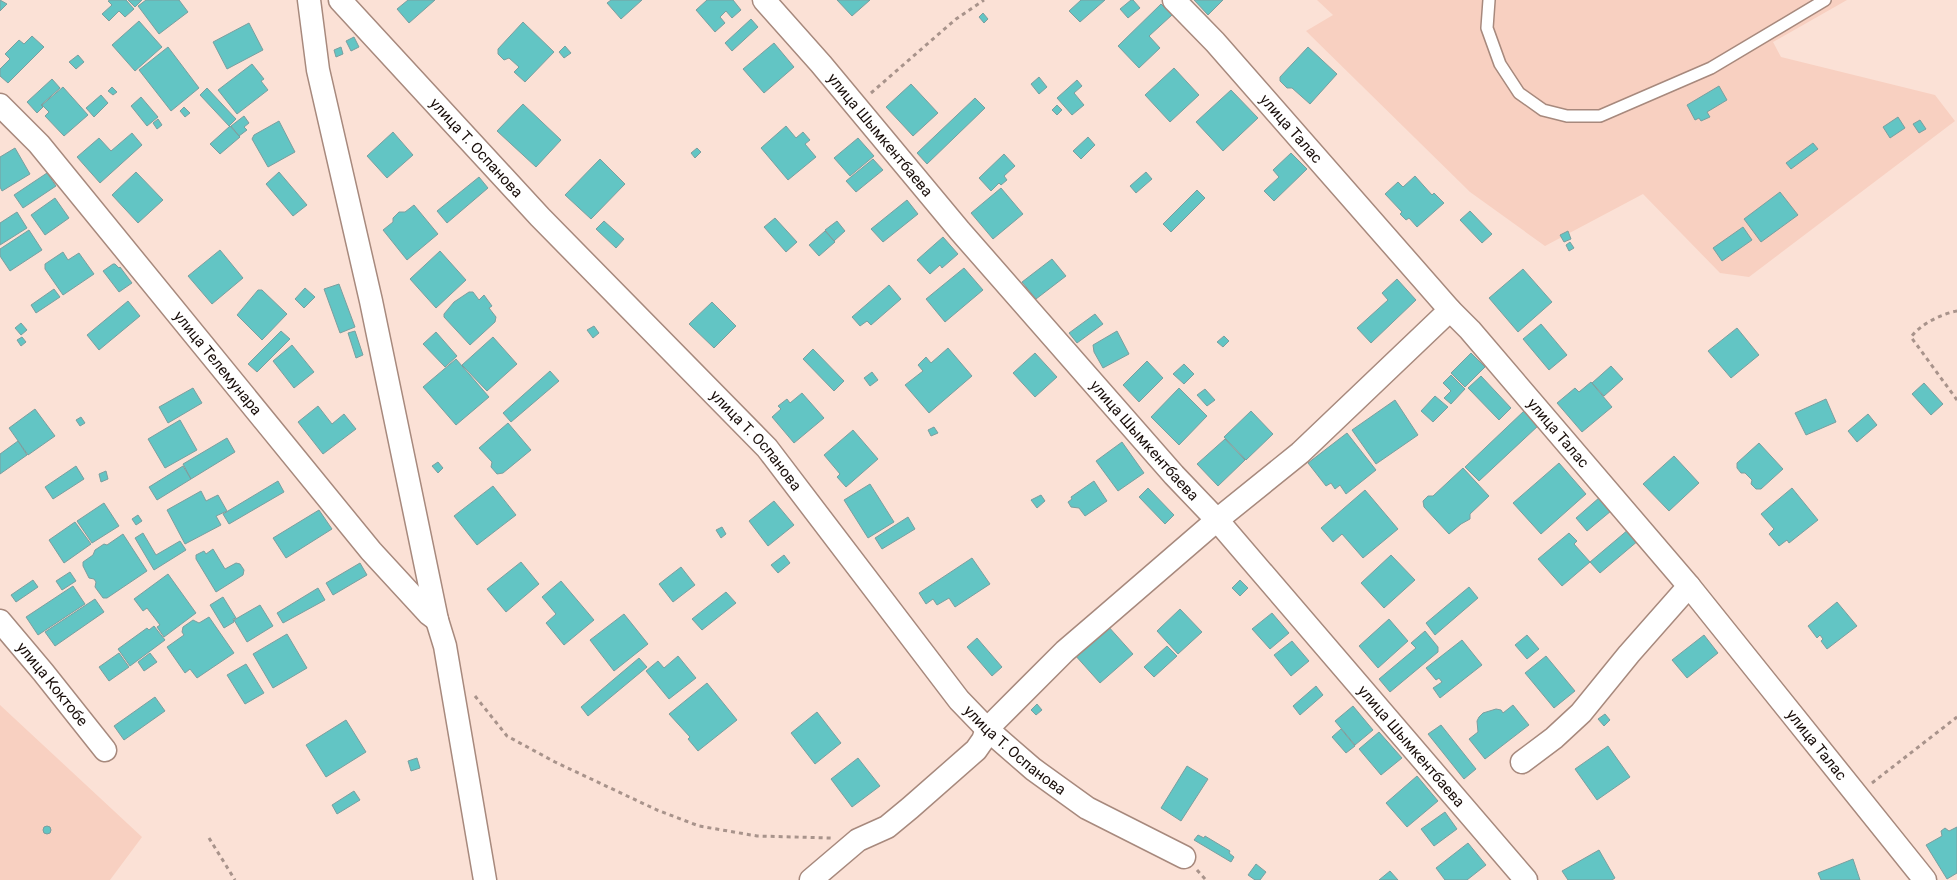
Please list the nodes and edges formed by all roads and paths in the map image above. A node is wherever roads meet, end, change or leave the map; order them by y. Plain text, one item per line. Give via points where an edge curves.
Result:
1 (309, 0) edge
2 (340, 0) edge
3 (764, 0) edge
4 (984, 0) edge
5 (1174, 0) edge
6 (1490, 0) edge
7 (1825, 0) edge
8 (856, 106) junction
9 (3, 112) edge
10 (1450, 310) junction
11 (1957, 311) edge
12 (1957, 400) edge
13 (1217, 520) junction
14 (1689, 586) junction
15 (437, 620) junction
16 (0, 621) edge
17 (472, 693) dead end
18 (1957, 717) edge
19 (987, 730) junction
20 (105, 750) dead end
21 (1522, 762) dead end
22 (1856, 794) junction
23 (210, 838) dead end
24 (858, 840) junction
25 (1184, 857) dead end
26 (235, 880) edge
27 (485, 880) edge
28 (811, 880) edge
29 (1526, 880) edge
30 (1925, 880) edge

1 - 15 street via 318,70 371,301
2 - 19 street, улица Т. Оспанова via 540,217 767,448 960,700
3 - 8 street, улица Шымкентбаева
4 - 8 path via 956,19
5 - 10 street, улица Талас
6 - 7 lane via 1487,28 1500,64 1519,93 1543,110 1566,116 1600,116 1711,68
8 - 13 street, улица Шымкентбаева via 960,232
9 - 15 street, улица Телемунара via 39,144 371,551
10 - 13 street via 1300,453
10 - 14 street, улица Талас
11 - 12 path via 1918,328 1911,336
13 - 19 street via 1065,651
13 - 29 street, улица Шымкентбаева
14 - 21 street via 1581,713
14 - 22 street, улица Талас
15 - 27 street via 445,646
16 - 20 street, улица Коктобе
17 - 24 path via 507,736 657,810 699,826 757,836
18 - 22 path
19 - 24 street via 976,750 910,808 887,827
19 - 25 street, улица Т. Оспанова via 1033,770 1087,808
22 - 30 street, улица Талас
23 - 26 path
24 - 28 street

